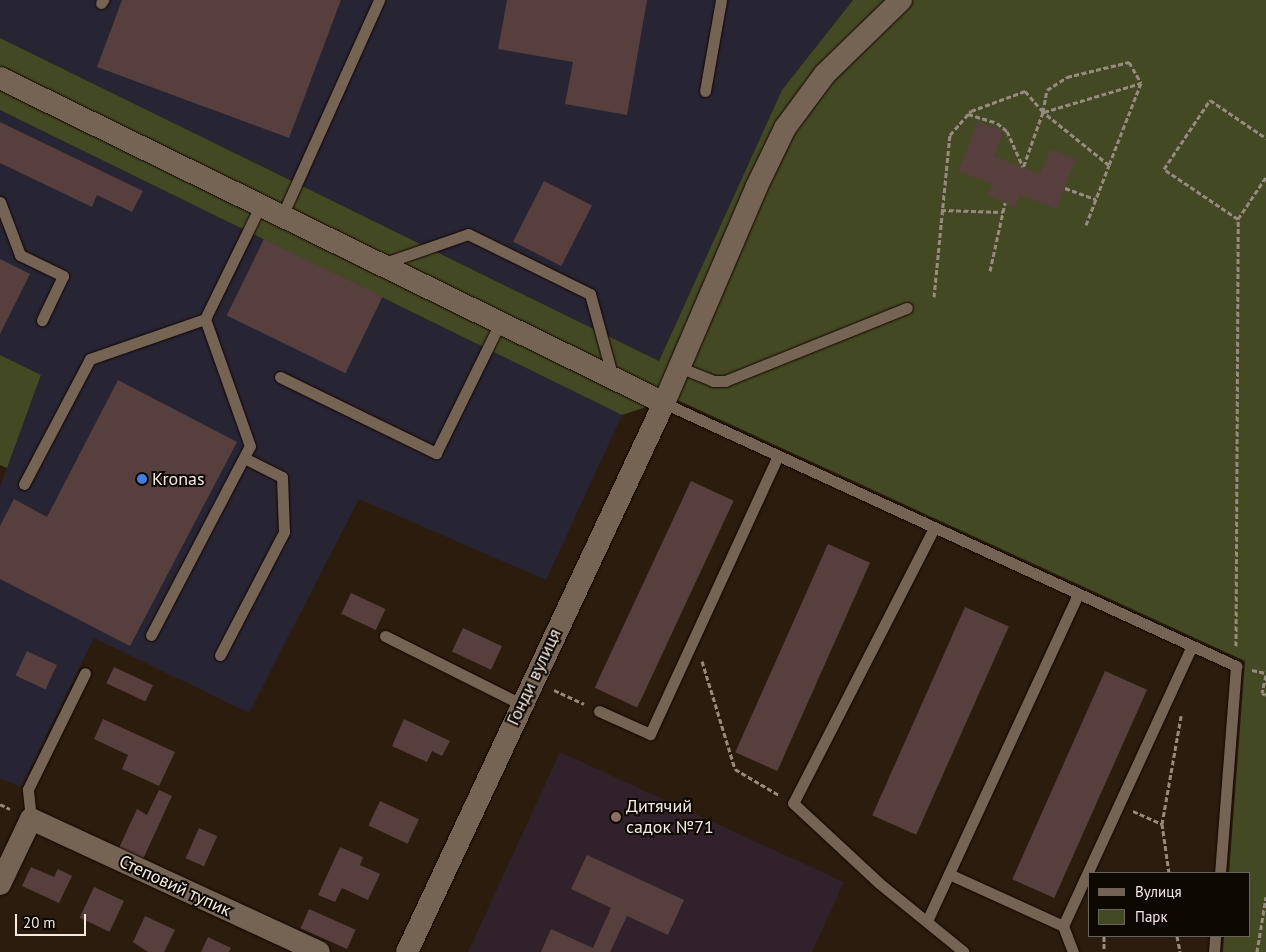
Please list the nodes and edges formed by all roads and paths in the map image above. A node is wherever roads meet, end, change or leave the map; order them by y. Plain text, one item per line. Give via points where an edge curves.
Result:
1 (379, 0) edge
2 (721, 0) edge
3 (901, 0) edge
4 (0, 78) edge
5 (1141, 83) junction
6 (705, 91) dead end
7 (1043, 112) junction
8 (968, 114) junction
9 (1266, 138) edge
10 (1109, 165) junction
11 (1266, 177) edge
12 (1065, 188) dead end
13 (1096, 198) junction
14 (0, 202) edge
15 (1005, 203) dead end
16 (260, 206) junction
17 (941, 210) junction
18 (1003, 212) junction
19 (282, 216) junction
20 (1238, 219) junction
21 (1086, 225) dead end
22 (380, 265) junction
23 (990, 271) dead end
24 (934, 297) dead end
25 (907, 308) dead end
26 (205, 319) junction
27 (42, 320) dead end
28 (500, 323) junction
29 (679, 367) junction
30 (280, 377) dead end
31 (613, 378) junction
32 (664, 403) junction
33 (778, 456) junction
34 (244, 458) junction
35 (24, 484) dead end
36 (934, 528) junction
37 (1078, 594) junction
38 (151, 635) dead end
39 (385, 636) dead end
40 (695, 637) junction
41 (1192, 646) junction
42 (220, 655) dead end
43 (1236, 666) junction
44 (85, 673) dead end
45 (1266, 675) edge
46 (552, 689) dead end
47 (1266, 694) edge
48 (521, 704) junction
49 (598, 711) joint
50 (1181, 712) dead end
51 (793, 803) junction
52 (1119, 805) junction
53 (31, 820) junction
54 (1162, 824) junction
55 (1169, 872) edge
56 (1220, 872) edge
57 (949, 874) junction
58 (0, 884) edge
59 (1266, 897) edge
60 (927, 921) junction
61 (1063, 926) junction
62 (1104, 937) edge
63 (1177, 937) edge
64 (1215, 937) edge
65 (319, 952) edge
66 (407, 952) edge
67 (964, 952) edge
68 (1073, 952) edge
69 (1104, 952) edge
70 (1180, 952) edge
71 (1214, 952) edge
72 (1257, 952) edge

1 - 19 lane
2 - 6 lane
3 - 29 street, Гонди вулиця via 825,74 785,128
4 - 16 street
5 - 7 path
5 - 7 path via 1129,62 1067,77 1046,90
5 - 10 path
7 - 8 path via 1025,91
7 - 8 path via 1023,168 1007,131 997,123
7 - 10 path
8 - 17 path via 950,135
9 - 20 path via 1210,100 1164,169
10 - 13 path
11 - 20 path
12 - 13 path
13 - 21 path
14 - 27 lane via 20,255 63,276
15 - 18 path
16 - 19 street
16 - 26 lane
17 - 18 path
17 - 24 path
18 - 23 path
19 - 22 street
20 - 43 path
22 - 28 street
22 - 31 lane via 468,234 590,294
25 - 29 lane via 725,381 713,381
26 - 34 lane via 250,446
26 - 35 lane via 90,359
28 - 30 lane via 436,453
28 - 31 street
29 - 32 street, Гонди вулиця
31 - 32 street
32 - 33 lane
32 - 48 street, Гонди вулиця
33 - 36 lane
33 - 40 lane
34 - 38 lane
34 - 42 lane via 282,477 284,532
36 - 37 lane
36 - 51 lane
37 - 41 lane
37 - 57 lane
39 - 48 lane
40 - 49 lane via 650,734
40 - 51 path via 735,769
41 - 43 lane
41 - 52 lane
43 - 56 lane
44 - 53 lane via 28,789
45 - 47 path via 1262,694
46 - 49 path
48 - 66 street, Гонди вулиця
50 - 54 path
51 - 60 lane via 879,883
52 - 54 path
52 - 61 lane
53 - 58 street
53 - 65 street, Степовий тупик
54 - 55 path
57 - 60 lane
57 - 61 lane
59 - 72 path
60 - 67 lane
61 - 68 lane
62 - 69 path
63 - 70 path
64 - 71 lane

